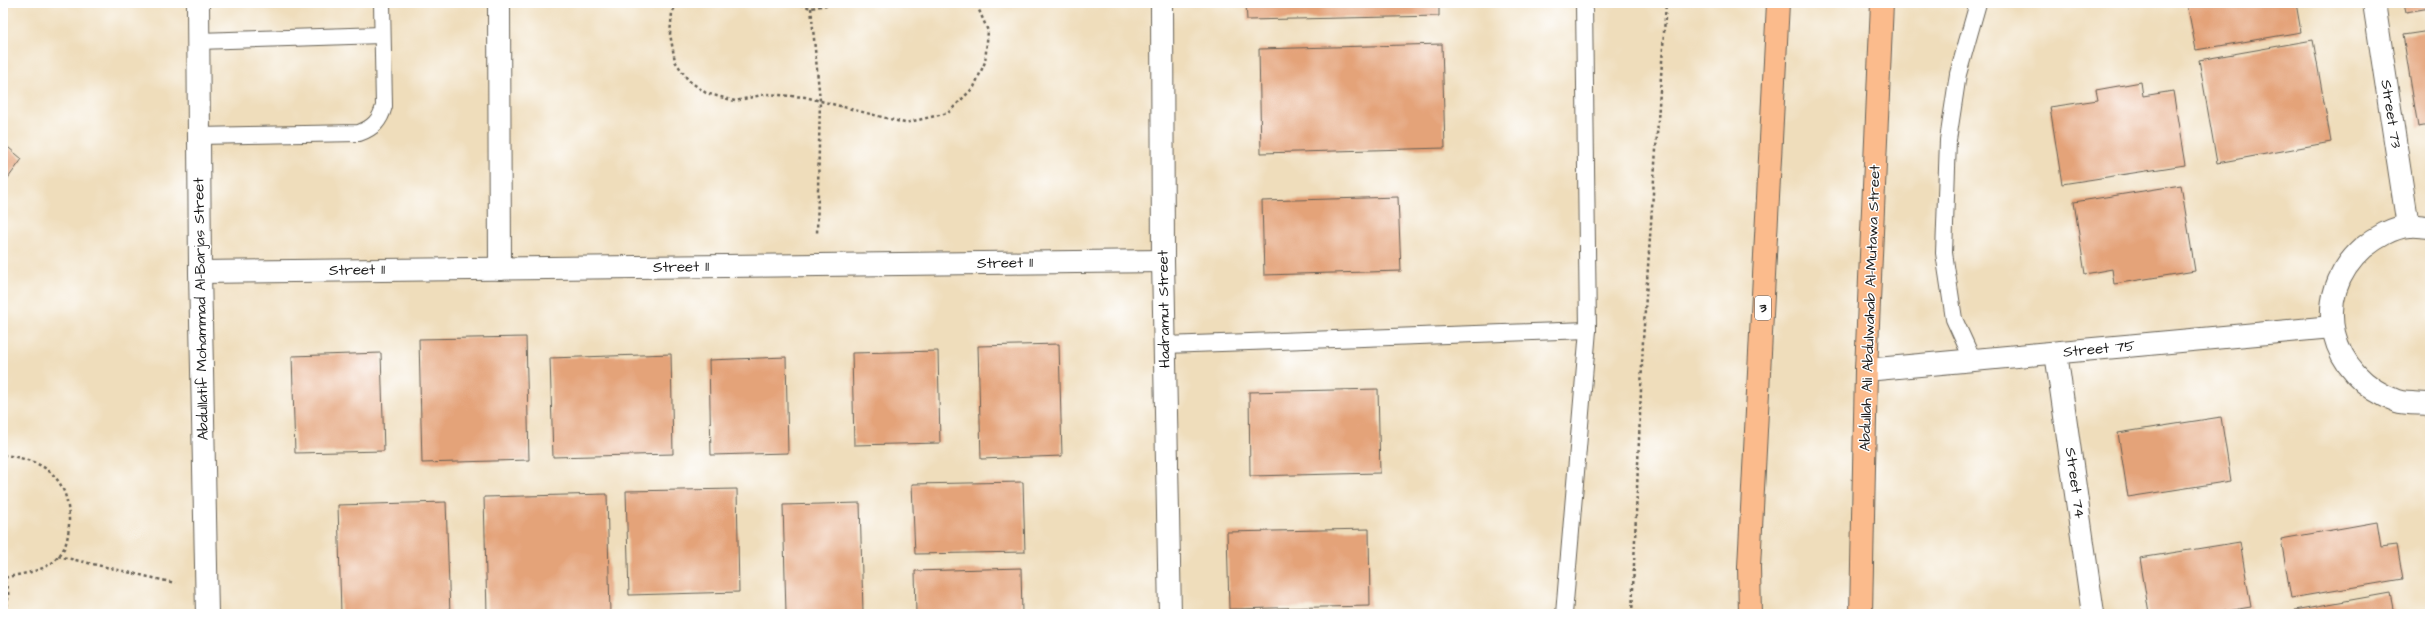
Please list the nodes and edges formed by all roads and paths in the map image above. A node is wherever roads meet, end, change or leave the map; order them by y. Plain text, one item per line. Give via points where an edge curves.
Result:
1 (198, 3) edge
2 (382, 3) edge
3 (499, 3) edge
4 (677, 3) edge
5 (796, 3) edge
6 (836, 3) edge
7 (976, 3) edge
8 (1162, 3) edge
9 (1584, 3) edge
10 (1666, 3) edge
11 (1778, 3) edge
12 (1882, 3) edge
13 (1978, 3) edge
14 (2374, 3) edge
15 (811, 8) junction
16 (382, 36) junction
17 (198, 41) junction
18 (820, 100) junction
19 (199, 136) junction
20 (2408, 226) junction
21 (2430, 227) edge
22 (1163, 261) junction
23 (817, 265) junction
24 (500, 269) junction
25 (200, 272) junction
26 (2332, 327) junction
27 (1588, 330) junction
28 (1165, 345) junction
29 (2056, 353) junction
30 (1980, 359) junction
31 (1866, 370) junction
32 (2430, 404) edge
33 (3, 455) edge
34 (58, 556) junction
35 (3, 578) edge
36 (206, 590) junction
37 (3, 612) edge
38 (207, 614) edge
39 (1170, 614) edge
40 (1564, 614) edge
41 (1632, 614) edge
42 (1750, 614) edge
43 (1861, 614) edge
44 (2093, 614) edge

1 - 17 street, Abdullatif Mohammad Al-Barjas Street
2 - 16 lane
3 - 24 street
4 - 18 path via 672,13 670,34 675,61 688,80 706,93 735,101 766,94
5 - 15 path
6 - 15 path
7 - 18 path via 988,31 985,62 974,87 948,112 905,123
8 - 22 street, Hadramut Street
9 - 27 lane
10 - 41 path via 1643,340
11 - 42 main road, 3 via 1749,567
12 - 31 main road, Abdullah Ali Abdulwahab Al-Mutawa Street
13 - 30 lane via 1958,74 1948,140 1944,253 1954,319 1970,354
14 - 20 street, Street 73
15 - 18 path
16 - 17 lane
16 - 19 lane via 384,106 381,116 368,130 351,133
17 - 19 street, Abdullatif Mohammad Al-Barjas Street
18 - 23 path
19 - 25 street, Abdullatif Mohammad Al-Barjas Street
20 - 21 street
20 - 26 street via 2375,238 2349,261 2334,292
22 - 23 street, Street 11
22 - 28 street, Hadramut Street
23 - 24 street, Street 11
24 - 25 street, Street 11
25 - 36 street, Abdullatif Mohammad Al-Barjas Street
26 - 29 street, Street 75
26 - 32 street via 2344,360 2367,386 2398,401
27 - 28 lane
27 - 40 lane
28 - 39 street, Hadramut Street
29 - 30 street, Street 75
29 - 44 street, Street 74
30 - 31 street, Street 75
31 - 43 main road, Abdullah Ali Abdulwahab Al-Mutawa Street
33 - 34 path via 38,463 52,473 62,485 67,497 68,536 65,548
34 - 35 path via 38,570
34 - 36 path
35 - 37 path via 9,590 8,602
36 - 38 street, Abdullatif Mohammad Al-Barjas Street

